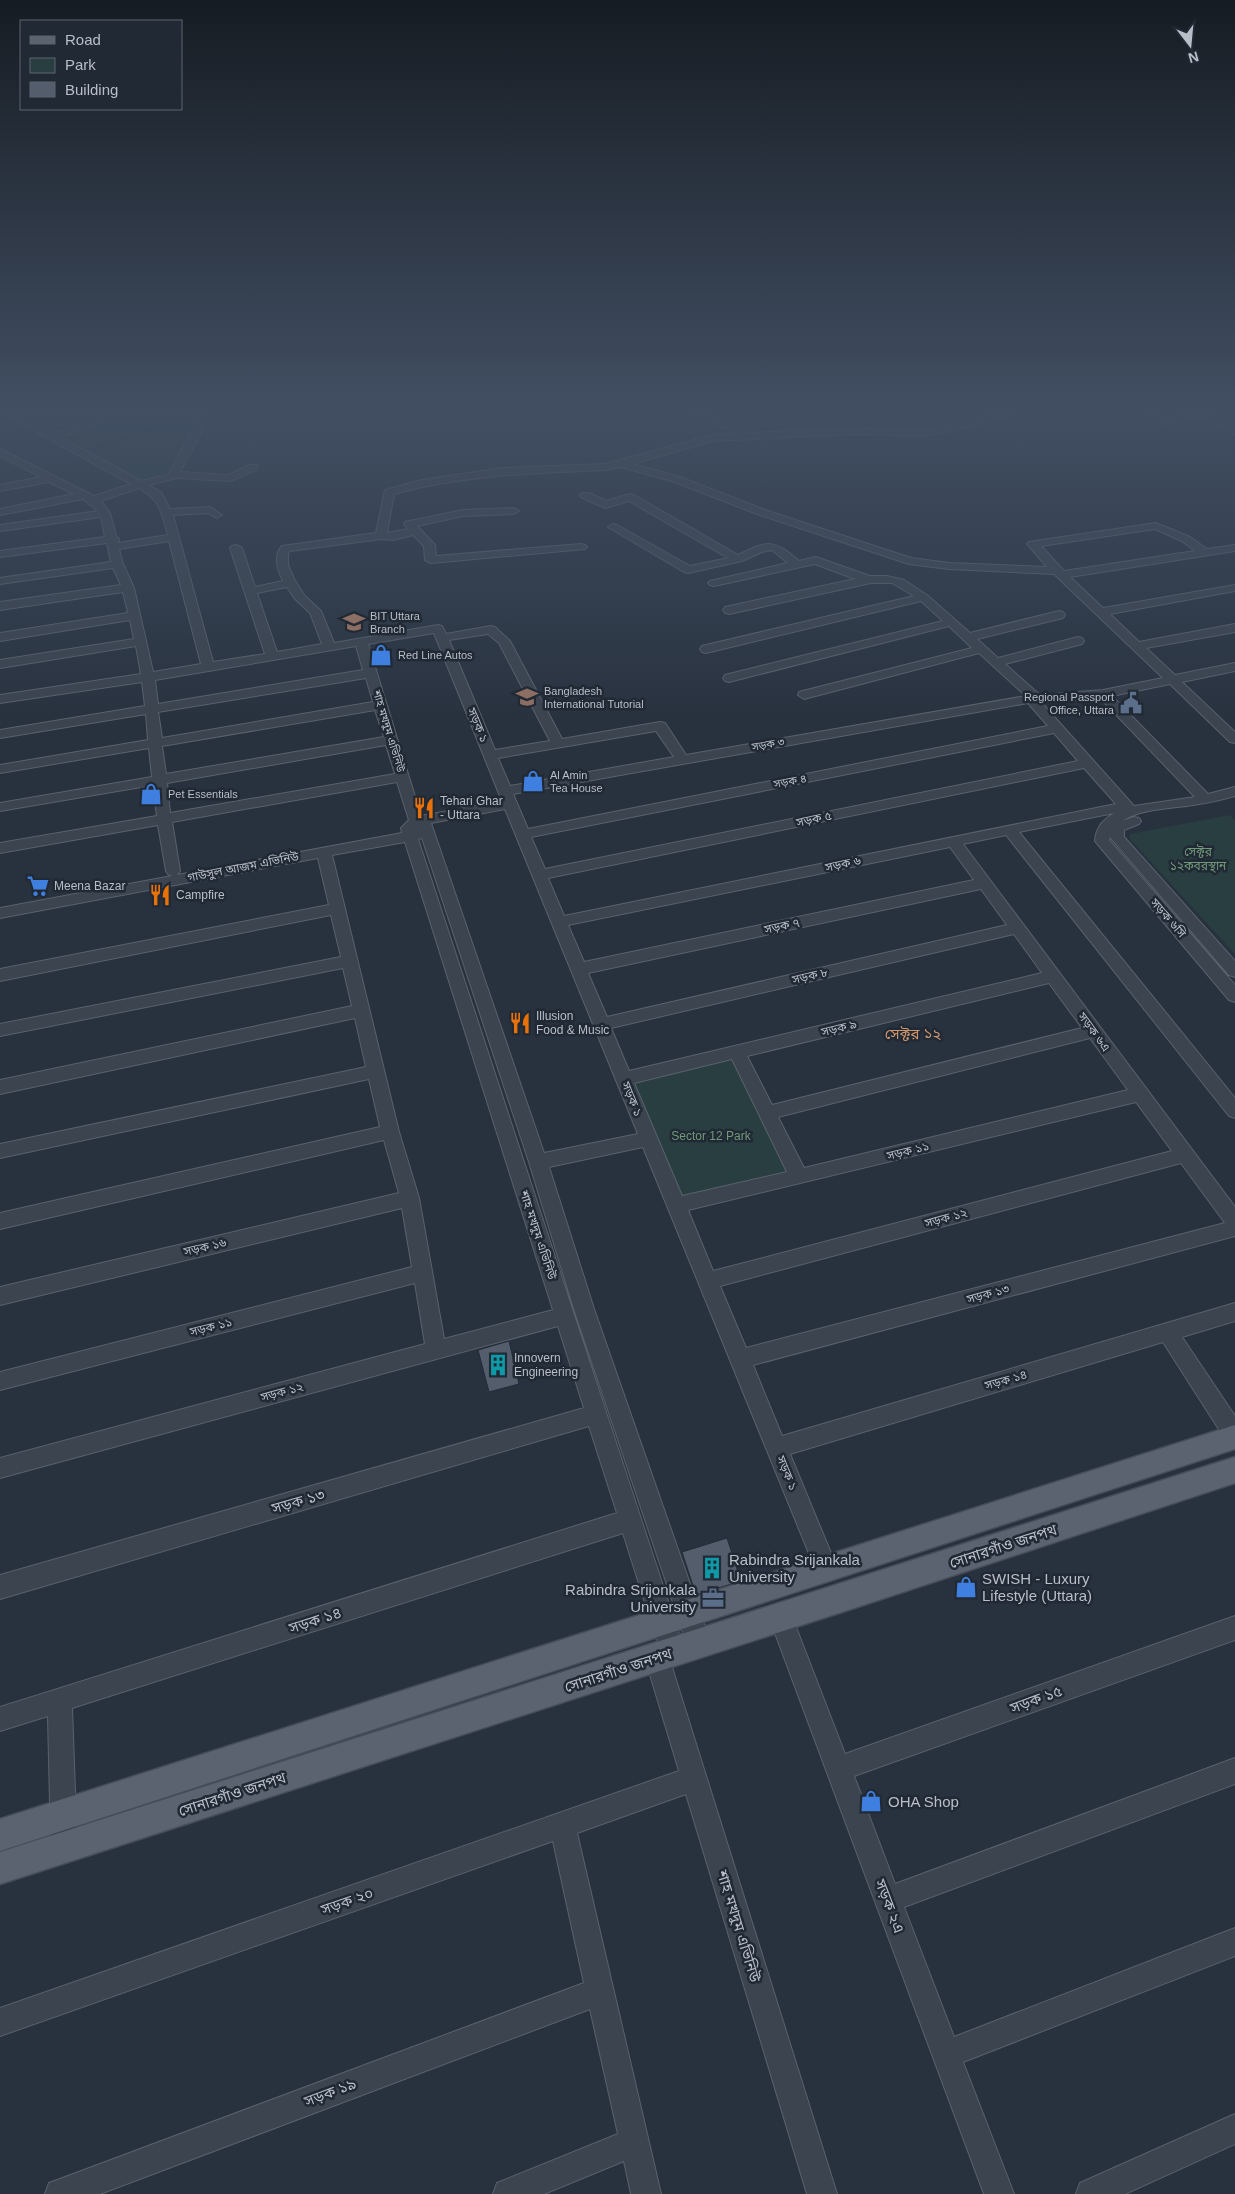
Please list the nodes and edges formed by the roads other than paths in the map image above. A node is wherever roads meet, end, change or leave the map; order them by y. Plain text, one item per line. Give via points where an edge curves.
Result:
1 (87, 514) edge
2 (102, 514) edge
3 (168, 514) edge
4 (385, 514) edge
5 (453, 514) edge
6 (660, 514) edge
7 (768, 514) edge
8 (0, 528) edge
9 (613, 528) dead end
10 (414, 530) junction
11 (62, 532) junction
12 (381, 536) junction
13 (173, 537) junction
14 (114, 543) junction
15 (236, 548) dead end
16 (581, 548) dead end
17 (1235, 548) edge
18 (1205, 553) junction
19 (0, 554) edge
20 (738, 559) junction
21 (118, 564) junction
22 (797, 565) junction
23 (1060, 573) junction
24 (869, 580) junction
25 (0, 581) edge
26 (291, 583) junction
27 (714, 583) dead end
28 (128, 588) junction
29 (1235, 588) edge
30 (251, 591) junction
31 (923, 598) junction
32 (0, 606) edge
33 (728, 610) dead end
34 (1101, 612) junction
35 (1059, 615) dead end
36 (133, 616) junction
37 (952, 622) junction
38 (1235, 628) edge
39 (440, 633) junction
40 (0, 637) edge
41 (968, 637) junction
42 (1078, 641) dead end
43 (141, 642) junction
44 (361, 642) junction
45 (329, 646) junction
46 (1136, 646) junction
47 (706, 649) dead end
48 (981, 649) junction
49 (272, 655) junction
50 (996, 662) junction
51 (0, 664) edge
52 (208, 666) junction
53 (1235, 667) edge
54 (372, 673) junction
55 (148, 677) junction
56 (730, 678) dead end
57 (1172, 680) junction
58 (1103, 694) junction
59 (804, 695) dead end
60 (1034, 699) junction
61 (0, 700) edge
62 (380, 705) junction
63 (151, 710) junction
64 (1058, 728) junction
65 (0, 734) edge
66 (1235, 739) edge
67 (390, 740) junction
68 (558, 743) junction
69 (156, 744) junction
70 (490, 755) junction
71 (682, 759) junction
72 (1088, 763) junction
73 (0, 770) edge
74 (403, 777) junction
75 (159, 780) junction
76 (1235, 791) edge
77 (508, 798) junction
78 (1205, 799) junction
79 (1235, 800) edge
80 (0, 807) edge
81 (1129, 809) junction
82 (1089, 813) junction
83 (164, 819) junction
84 (417, 828) junction
85 (1009, 829) junction
86 (1110, 833) junction
87 (523, 834) junction
88 (953, 841) junction
89 (0, 848) edge
90 (324, 852) junction
91 (174, 871) junction
92 (540, 875) junction
93 (985, 883) junction
94 (0, 904) edge
95 (336, 909) junction
96 (0, 913) edge
97 (559, 922) junction
98 (1018, 928) junction
99 (1197, 928) junction
100 (1180, 932) junction
101 (459, 959) junction
102 (348, 962) junction
103 (579, 969) junction
104 (1235, 971) edge
105 (0, 975) edge
106 (1053, 976) junction
107 (1235, 996) edge
108 (362, 1010) junction
109 (601, 1024) junction
110 (0, 1030) edge
111 (1094, 1031) junction
112 (737, 1052) junction
113 (377, 1071) junction
114 (624, 1079) junction
115 (0, 1087) edge
116 (1140, 1094) junction
117 (1235, 1111) edge
118 (768, 1113) junction
119 (390, 1132) junction
120 (649, 1139) junction
121 (0, 1151) edge
122 (1185, 1155) junction
123 (540, 1170) junction
124 (799, 1177) junction
125 (522, 1184) junction
126 (410, 1198) junction
127 (676, 1204) junction
128 (0, 1221) edge
129 (1235, 1222) edge
130 (1235, 1228) edge
131 (423, 1273) junction
132 (708, 1280) junction
133 (0, 1296) edge
134 (1235, 1312) edge
135 (563, 1316) junction
136 (1168, 1332) junction
137 (436, 1350) junction
138 (740, 1359) junction
139 (603, 1366) junction
140 (581, 1371) junction
141 (0, 1381) edge
142 (595, 1415) junction
143 (1235, 1436) edge
144 (777, 1448) junction
145 (0, 1468) edge
146 (1235, 1470) edge
147 (630, 1520) junction
148 (827, 1570) junction
149 (0, 1588) edge
150 (689, 1614) junction
151 (781, 1617) junction
152 (662, 1623) junction
153 (1235, 1628) edge
154 (676, 1652) junction
155 (428, 1698) junction
156 (60, 1700) junction
157 (0, 1719) edge
158 (435, 1729) junction
159 (838, 1769) junction
160 (1235, 1771) edge
161 (694, 1779) junction
162 (64, 1815) junction
163 (562, 1825) junction
164 (0, 1835) edge
165 (64, 1847) junction
166 (0, 1868) edge
167 (888, 1900) junction
168 (1235, 1942) edge
169 (600, 1991) junction
170 (0, 2022) edge
171 (947, 2054) junction
172 (1235, 2129) edge
173 (634, 2142) junction
174 (60, 2194) edge
175 (508, 2194) edge
176 (646, 2194) edge
177 (822, 2194) edge
178 (999, 2194) edge
179 (1091, 2194) edge

1 - 11 street
2 - 14 street
3 - 13 street
4 - 12 street
5 - 10 street via 409,524
6 - 20 street
7 - 23 street via 909,561
8 - 11 street
9 - 20 street via 688,570
10 - 12 street via 393,537
10 - 16 street via 429,545 431,560
11 - 14 street
11 - 19 street
12 - 26 street via 286,548 282,554 282,565
13 - 14 street
13 - 52 street
14 - 21 street
15 - 30 street
17 - 18 street
18 - 23 street
18 - 23 street via 1186,539 1156,526 1033,544
20 - 22 street via 758,549 772,547
21 - 25 street
21 - 28 street
22 - 24 street via 819,560
22 - 27 street
23 - 34 street
24 - 31 street via 892,579 909,586
24 - 33 street
26 - 30 street
26 - 45 street via 299,597 315,611
28 - 32 street
28 - 36 street
29 - 34 street
30 - 49 street
31 - 37 street
31 - 47 street
34 - 46 street
35 - 41 street
36 - 40 street
36 - 43 street
37 - 41 street
37 - 56 street
38 - 46 street
39 - 44 street
39 - 68 street via 491,630 504,641
39 - 70 street, সড়ক ১
41 - 48 street
42 - 50 street
43 - 51 street
43 - 55 street
44 - 45 street
44 - 54 street, শাহ মখদুম এভিনিউ
45 - 49 street
46 - 57 street
48 - 50 street
48 - 59 street
49 - 52 street
50 - 60 street
52 - 55 street
53 - 57 street, সড়ক ৩
54 - 62 street, শাহ মখদুম এভিনিউ
54 - 63 street
55 - 61 street
55 - 63 street
57 - 58 street, সড়ক ৩
57 - 66 street
58 - 60 street, সড়ক ৩
58 - 78 street
60 - 64 street
60 - 71 street, সড়ক ৩
62 - 67 street, শাহ মখদুম এভিনিউ
62 - 69 street
63 - 65 street
63 - 69 street
64 - 72 street
64 - 87 street, সড়ক ৪
67 - 74 street, শাহ মখদুম এভিনিউ
67 - 75 street
68 - 70 street
68 - 71 street via 660,726
69 - 73 street
69 - 75 street
70 - 77 street, সড়ক ১
71 - 77 street, সড়ক ৩
72 - 81 street
72 - 92 street, সড়ক ৫
74 - 83 street
74 - 84 street, শাহ মখদুম এভিনিউ
75 - 80 street
75 - 83 street
76 - 78 street
77 - 84 street, সড়ক ৩
77 - 87 street, সড়ক ১
78 - 81 street
79 - 86 street via 1139,819
81 - 82 street, সড়ক ৬
81 - 86 street
82 - 85 street, সড়ক ৬
82 - 86 street
83 - 89 street
83 - 91 street
84 - 90 street, গাউসুল আজম এভিনিউ
84 - 91 street, গাউসুল আজম এভিনিউ
84 - 101 street, শাহ মখদুম এভিনিউ
85 - 88 street, সড়ক ৬
85 - 117 street
86 - 99 street, সড়ক ৬সি
86 - 100 street, সড়ক ৬সি
87 - 92 street, সড়ক ১
88 - 93 street, সড়ক ৬এ
88 - 97 street, সড়ক ৬
90 - 95 street
90 - 96 street, গাউসুল আজম এভিনিউ
91 - 94 street, গাউসুল আজম এভিনিউ
92 - 97 street, সড়ক ১
93 - 98 street, সড়ক ৬এ
93 - 103 street, সড়ক ৭
95 - 102 street
95 - 105 street
97 - 103 street, সড়ক ১
98 - 106 street, সড়ক ৬এ
98 - 109 street, সড়ক ৮
99 - 100 street
99 - 104 street, সড়ক ৬সি
100 - 107 street, সড়ক ৬সি
101 - 123 street, শাহ মখদুম এভিনিউ
101 - 125 street, শাহ মখদুম এভিনিউ
102 - 108 street
102 - 110 street
103 - 109 street, সড়ক ১
106 - 111 street, সড়ক ৬এ
106 - 112 street, সড়ক ৯
108 - 113 street
108 - 115 street
109 - 114 street, সড়ক ১
111 - 116 street, সড়ক ৬এ
111 - 118 street
112 - 114 street, সড়ক ৯
112 - 118 street
113 - 119 street
113 - 121 street
114 - 120 street, সড়ক ১
116 - 122 street, সড়ক ৬এ
116 - 124 street, সড়ক ১১
118 - 124 street
119 - 126 street
119 - 128 street
120 - 123 street
120 - 127 street, সড়ক ১
122 - 129 street, সড়ক ৬এ
122 - 132 street, সড়ক ১২
123 - 125 street
123 - 139 street, শাহ মখদুম এভিনিউ
124 - 127 street, সড়ক ১১
125 - 135 street, শাহ মখদুম এভিনিউ
126 - 131 street
126 - 133 street, সড়ক ১৬
127 - 132 street, সড়ক ১
130 - 138 street, সড়ক ১৩
131 - 137 street
131 - 141 street, সড়ক ১১
132 - 138 street, সড়ক ১
134 - 136 street, সড়ক ১৪
135 - 137 street, সড়ক ১২
135 - 140 street, শাহ মখদুম এভিনিউ
136 - 143 street
136 - 144 street, সড়ক ১৪
137 - 145 street, সড়ক ১২
138 - 144 street, সড়ক ১
139 - 140 street
139 - 150 street, শাহ মখদুম এভিনিউ
140 - 142 street, শাহ মখদুম এভিনিউ
142 - 147 street, শাহ মখদুম এভিনিউ
142 - 149 street, সড়ক ১৩
143 - 148 main road
144 - 148 street, সড়ক ১
146 - 151 main road, সোনারগাঁও জনপথ
147 - 152 street, শাহ মখদুম এভিনিউ
147 - 156 street, সড়ক ১৪
148 - 150 main road
150 - 152 main road
150 - 154 street, শাহ মখদুম এভিনিউ
151 - 154 main road, সোনারগাঁও জনপথ
151 - 159 street, সড়ক ২এ
152 - 154 street, শাহ মখদুম এভিনিউ
152 - 155 main road
153 - 159 street, সড়ক ১৫
154 - 158 main road, সোনারগাঁও জনপথ
154 - 161 street, শাহ মখদুম এভিনিউ
155 - 158 main road
155 - 162 main road
156 - 157 street, সড়ক ১৪
156 - 162 street
158 - 165 main road, সোনারগাঁও জনপথ
159 - 167 street, সড়ক ২এ
160 - 167 street
161 - 163 street, সড়ক ২০
161 - 177 street, শাহ মখদুম এভিনিউ
162 - 164 main road
162 - 165 street
163 - 169 street
163 - 170 street, সড়ক ২০
165 - 166 main road, সোনারগাঁও জনপথ
167 - 171 street, সড়ক ২এ
168 - 171 street
169 - 173 street
169 - 174 street, সড়ক ১৯
171 - 178 street, সড়ক ২এ
172 - 179 street
173 - 175 street
173 - 176 street

